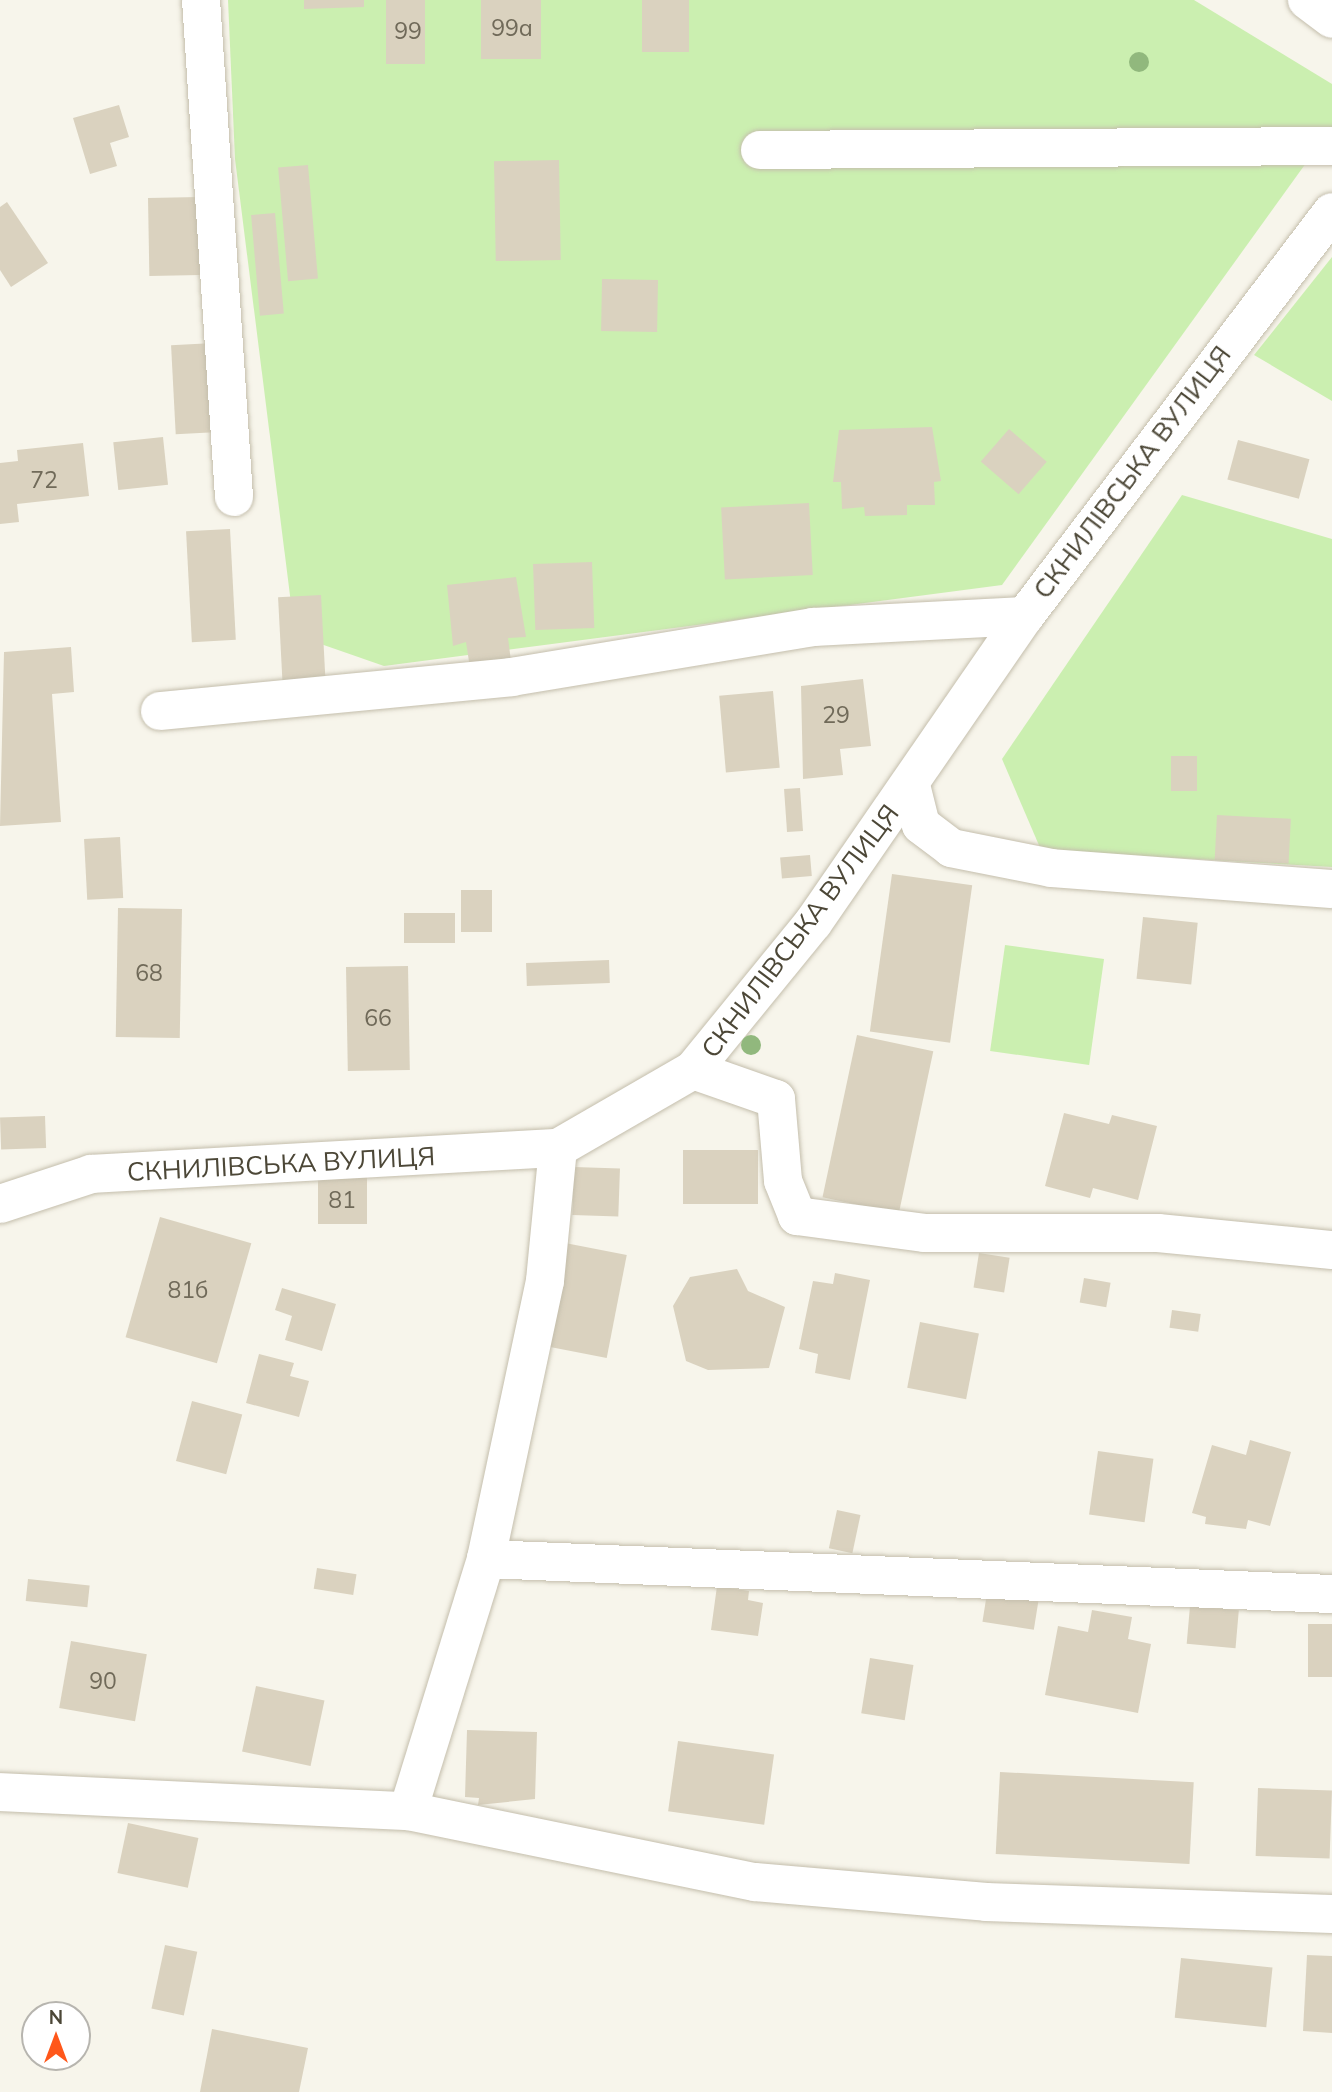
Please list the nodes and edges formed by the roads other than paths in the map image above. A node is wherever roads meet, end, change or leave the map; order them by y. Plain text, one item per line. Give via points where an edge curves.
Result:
1 (201, 0) edge
2 (1307, 0) edge
3 (1332, 19) edge
4 (1332, 146) edge
5 (760, 150) dead end
6 (1332, 212) edge
7 (234, 497) dead end
8 (1025, 616) junction
9 (160, 712) dead end
10 (911, 785) junction
11 (1332, 889) edge
12 (693, 1070) junction
13 (558, 1148) junction
14 (0, 1204) edge
15 (1332, 1250) edge
16 (486, 1559) junction
17 (1332, 1594) edge
18 (0, 1791) edge
19 (408, 1811) junction
20 (1332, 1914) edge

1 - 7 street
2 - 3 street
4 - 5 street
6 - 8 street, СКНИЛІВСЬКА ВУЛИЦЯ
8 - 9 street via 813,627 512,677
8 - 10 street, СКНИЛІВСЬКА ВУЛИЦЯ
10 - 11 street via 921,825 951,848 1051,868
10 - 12 street, СКНИЛІВСЬКА ВУЛИЦЯ via 813,923
12 - 13 street, СКНИЛІВСЬКА ВУЛИЦЯ
12 - 15 street via 776,1099 783,1181 796,1216 924,1233 1158,1233
13 - 14 street, СКНИЛІВСЬКА ВУЛИЦЯ via 91,1174
13 - 16 street via 547,1269
16 - 17 street
16 - 19 street
18 - 19 street
19 - 20 street via 755,1881 986,1902

